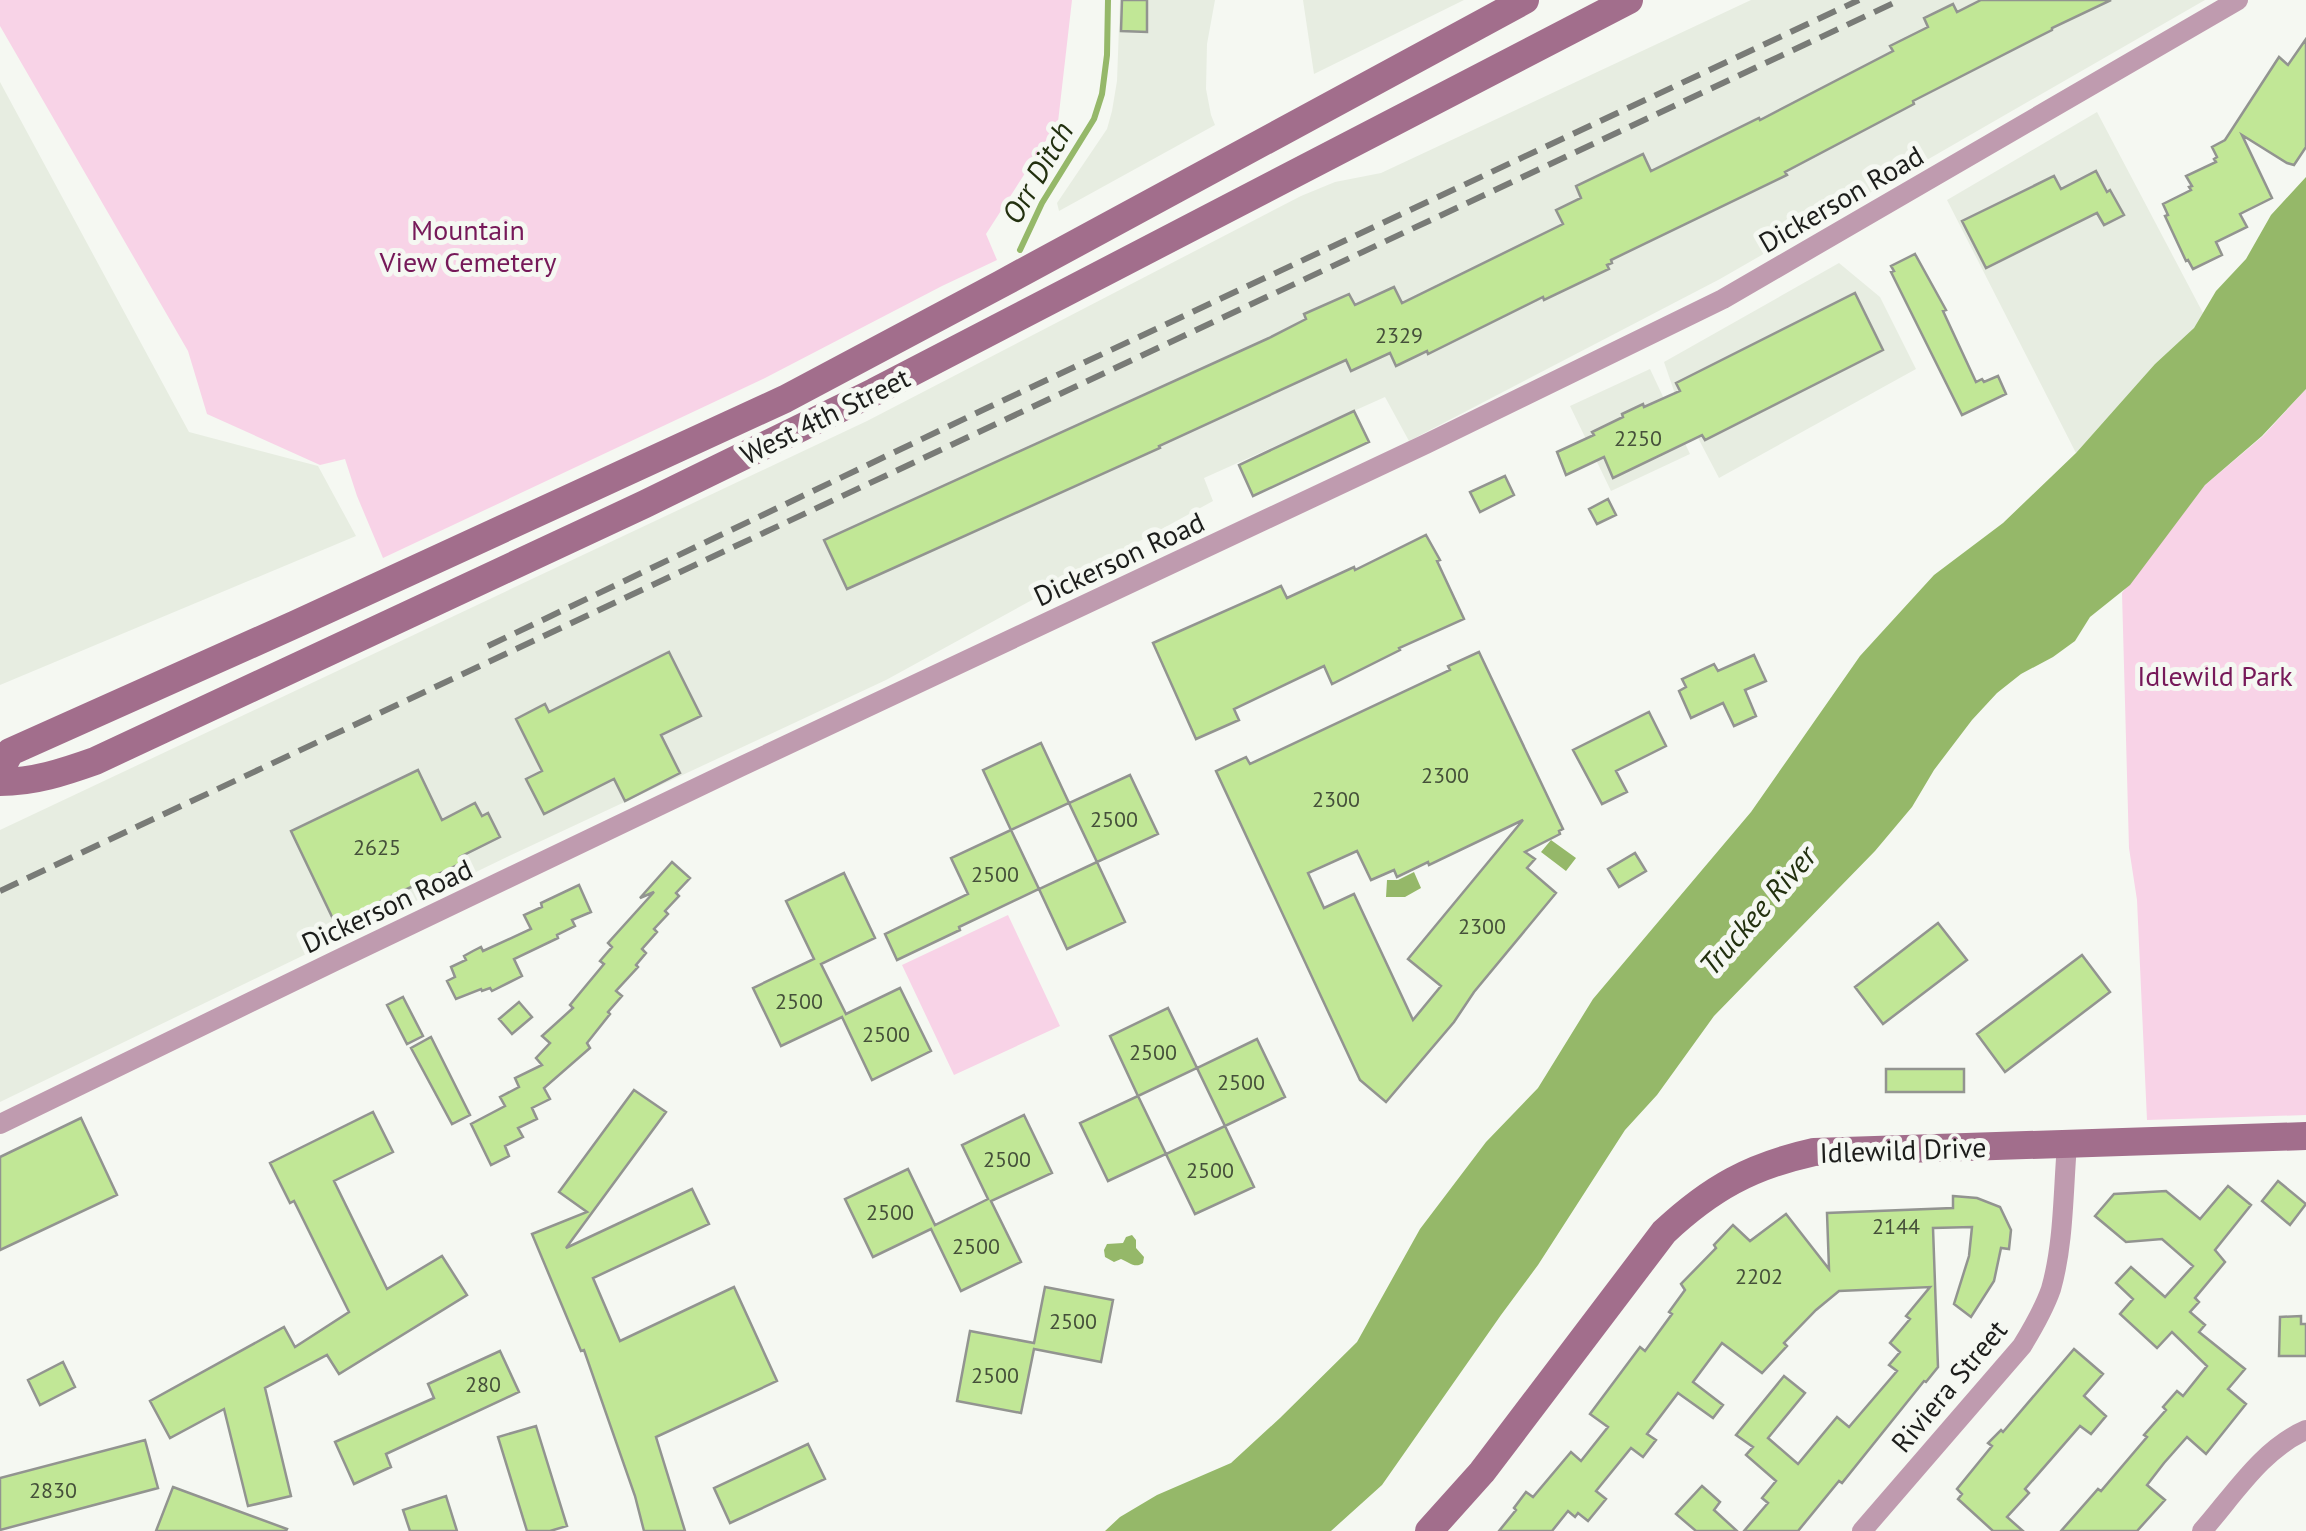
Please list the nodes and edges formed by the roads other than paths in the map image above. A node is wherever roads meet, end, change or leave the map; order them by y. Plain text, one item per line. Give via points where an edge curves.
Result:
1 (1525, 0) edge
2 (1629, 0) edge
3 (2238, 0) edge
4 (0, 771) edge
5 (0, 782) edge
6 (0, 1124) edge
7 (2306, 1136) edge
8 (2067, 1145) junction
9 (2306, 1430) edge
10 (1429, 1531) edge
11 (1862, 1531) edge
12 (2202, 1531) edge

1 - 4 main road, West 4th Street via 785,399 10,752
2 - 5 main road, West 4th Street via 940,359 645,504 96,761 52,776
3 - 6 street, Dickerson Road via 1723,299
7 - 8 main road, Idlewild Drive
8 - 10 main road, Idlewild Drive via 1814,1152 1720,1186 1664,1232 1482,1472
8 - 11 street, Riviera Street via 2058,1258 2038,1320
9 - 12 street via 2272,1450

